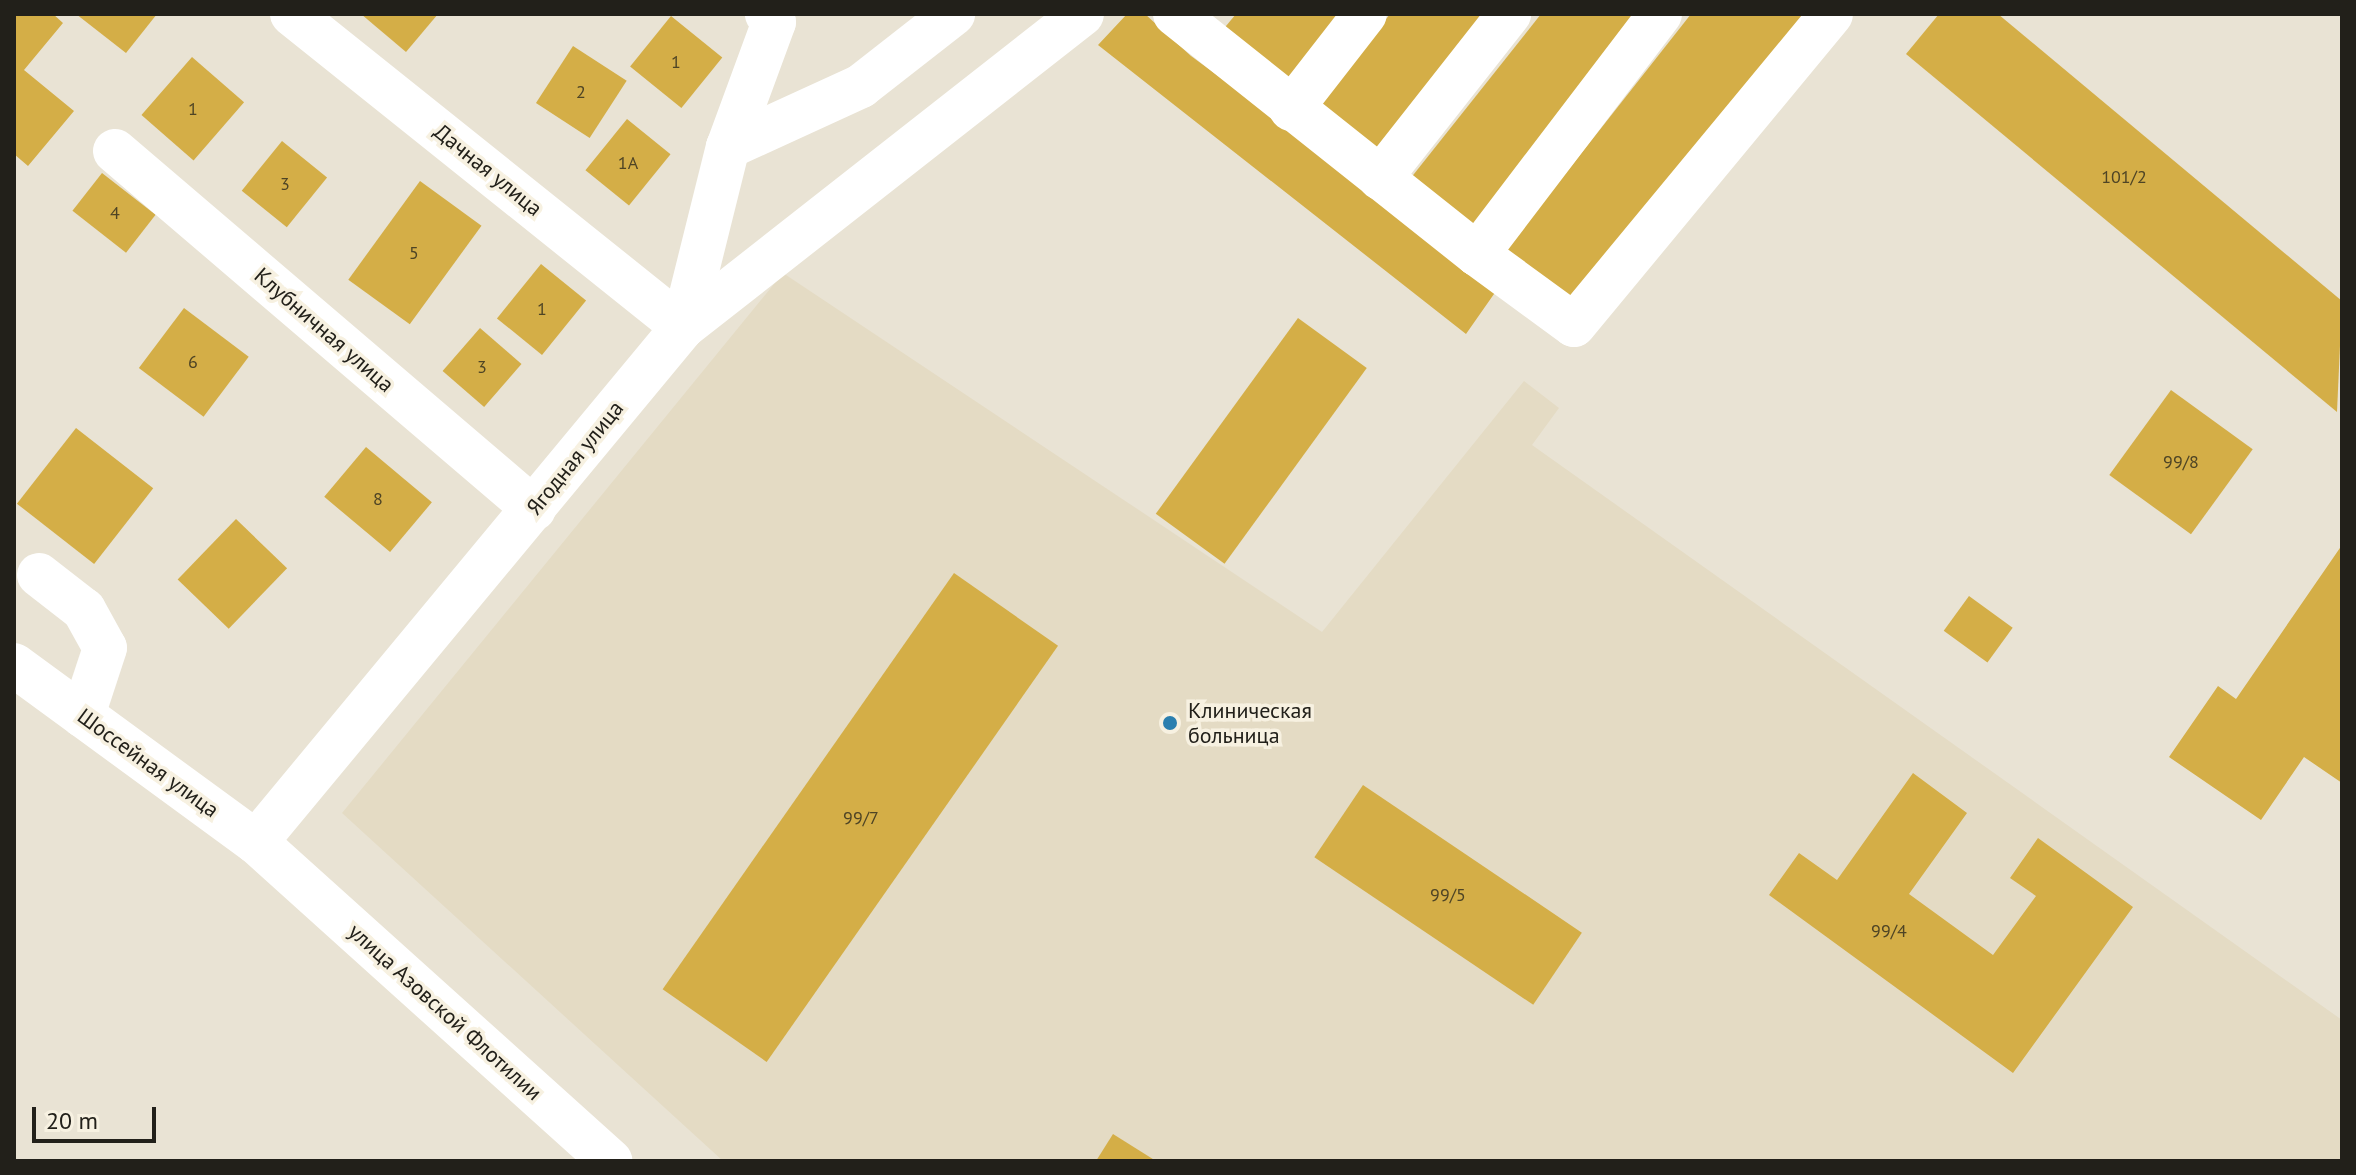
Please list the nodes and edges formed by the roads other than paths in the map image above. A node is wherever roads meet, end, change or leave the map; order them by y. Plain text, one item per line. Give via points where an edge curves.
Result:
1 (292, 14) edge
2 (767, 14) edge
3 (953, 14) edge
4 (1082, 14) edge
5 (1365, 14) edge
6 (1509, 14) edge
7 (1660, 14) edge
8 (1831, 14) edge
9 (1195, 20) edge
10 (1291, 109) junction
11 (728, 147) junction
12 (115, 151) dead end
13 (1380, 178) junction
14 (1477, 254) junction
15 (683, 327) junction
16 (534, 509) junction
17 (39, 575) dead end
18 (14, 665) edge
19 (83, 715) junction
20 (268, 853) junction
21 (589, 1154) edge

1 - 15 street, Дачная улица
2 - 11 street, Ягодная улица via 774,22
3 - 11 street via 861,86
4 - 15 street
5 - 10 street
6 - 13 street
7 - 14 street
8 - 14 street via 1574,325
9 - 10 street
10 - 13 street
11 - 15 street, Ягодная улица
12 - 16 street, Клубничная улица
13 - 14 street
15 - 16 street, Ягодная улица
16 - 20 street, Ягодная улица
17 - 19 street via 84,610 105,648
18 - 19 street, Шоссейная улица
19 - 20 street, Шоссейная улица
20 - 21 street, улица Азовской Флотилии

